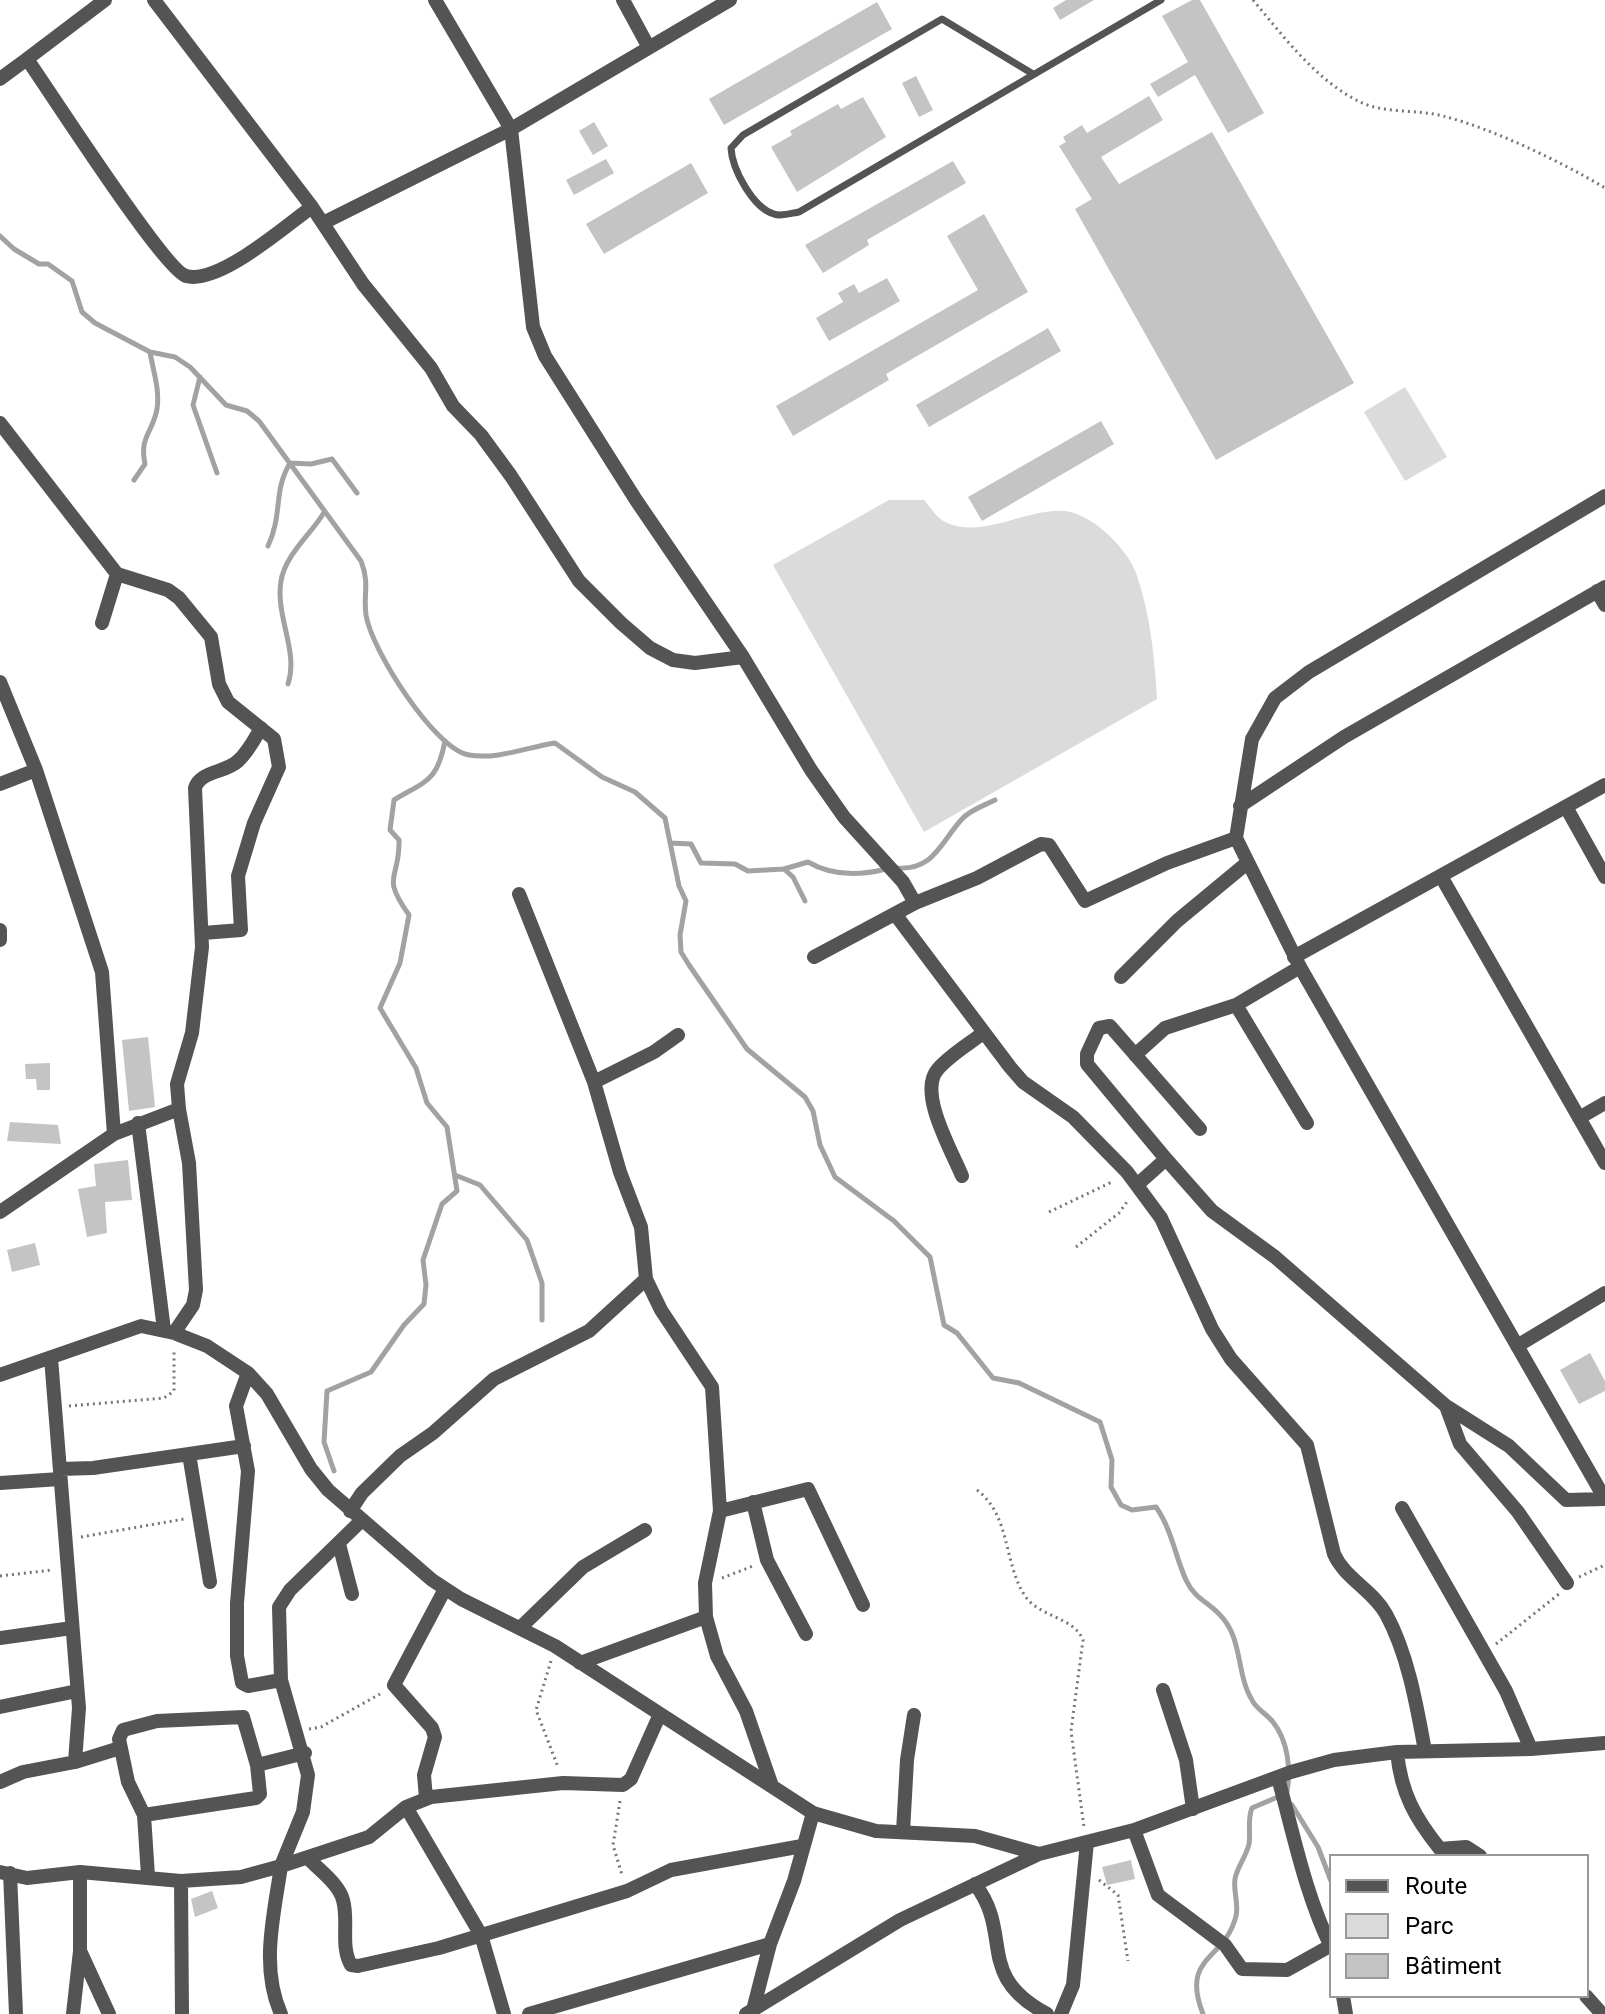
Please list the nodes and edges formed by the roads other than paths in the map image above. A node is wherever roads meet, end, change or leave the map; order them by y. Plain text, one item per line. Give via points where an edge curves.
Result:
1 (154, 0) edge
2 (435, 0) edge
3 (623, 0) edge
4 (730, 0) edge
5 (1161, 0) edge
6 (96, 2) edge
7 (648, 46) junction
8 (27, 59) junction
9 (1033, 74) junction
10 (0, 79) edge
11 (511, 129) junction
12 (312, 207) junction
13 (323, 223) junction
14 (0, 423) edge
15 (1605, 496) edge
16 (117, 574) junction
17 (1601, 589) edge
18 (1605, 605) edge
19 (102, 623) dead end
20 (743, 657) junction
21 (0, 682) edge
22 (261, 728) junction
23 (36, 770) junction
24 (0, 784) edge
25 (1605, 785) edge
26 (1240, 806) junction
27 (1566, 807) junction
28 (1236, 838) junction
29 (1247, 863) junction
30 (1605, 877) edge
31 (1442, 878) junction
32 (519, 894) dead end
33 (915, 903) junction
34 (895, 914) junction
35 (0, 930) edge
36 (203, 933) junction
37 (0, 940) edge
38 (814, 957) dead end
39 (1297, 962) junction
40 (1121, 977) dead end
41 (1236, 1005) junction
42 (983, 1033) junction
43 (678, 1035) dead end
44 (1135, 1055) junction
45 (594, 1082) junction
46 (1605, 1103) edge
47 (179, 1109) junction
48 (1579, 1118) junction
49 (138, 1123) junction
50 (1307, 1123) dead end
51 (1200, 1129) dead end
52 (114, 1134) junction
53 (1166, 1159) junction
54 (1605, 1163) edge
55 (962, 1176) dead end
56 (1138, 1184) junction
57 (0, 1212) edge
58 (646, 1279) junction
59 (1605, 1293) edge
60 (169, 1331) junction
61 (1517, 1346) junction
62 (51, 1358) junction
63 (248, 1373) junction
64 (0, 1375) edge
65 (1446, 1406) junction
66 (244, 1446) junction
67 (189, 1454) junction
68 (60, 1474) junction
69 (0, 1483) edge
70 (1605, 1499) edge
71 (753, 1502) junction
72 (1402, 1508) dead end
73 (720, 1511) junction
74 (356, 1516) junction
75 (645, 1530) dead end
76 (339, 1544) junction
77 (210, 1582) dead end
78 (1567, 1583) road end
79 (445, 1589) junction
80 (352, 1594) dead end
81 (863, 1605) dead end
82 (706, 1617) junction
83 (72, 1628) junction
84 (520, 1628) junction
85 (806, 1634) dead end
86 (0, 1638) edge
87 (580, 1663) junction
88 (281, 1680) junction
89 (1163, 1690) dead end
90 (77, 1691) junction
91 (0, 1707) edge
92 (660, 1714) junction
93 (914, 1715) dead end
94 (1605, 1743) edge
95 (120, 1748) junction
96 (1531, 1749) junction
97 (1425, 1751) junction
98 (1397, 1752) junction
99 (305, 1753) junction
100 (75, 1762) junction
101 (257, 1765) junction
102 (1278, 1778) junction
103 (0, 1782) edge
104 (772, 1786) junction
105 (426, 1798) junction
106 (406, 1807) junction
107 (1193, 1809) junction
108 (813, 1813) junction
109 (144, 1815) junction
110 (1134, 1830) junction
111 (903, 1832) junction
112 (1087, 1842) junction
113 (802, 1846) junction
114 (1039, 1854) junction
115 (1477, 1854) edge
116 (309, 1859) junction
117 (281, 1866) junction
118 (5, 1872) edge
119 (80, 1872) junction
120 (148, 1876) junction
121 (181, 1881) junction
122 (975, 1884) junction
123 (481, 1935) junction
124 (1329, 1942) edge
125 (770, 1944) junction
126 (1329, 1948) edge
127 (80, 1951) junction
128 (1588, 1998) edge
129 (750, 2013) edge
130 (16, 2014) edge
131 (73, 2014) edge
132 (109, 2014) edge
133 (182, 2014) edge
134 (281, 2014) edge
135 (504, 2014) edge
136 (529, 2014) edge
137 (1047, 2014) edge
138 (1061, 2014) edge
139 (1602, 2014) edge

1 - 12 street
2 - 11 street
3 - 7 street
4 - 7 street
5 - 9 lane
6 - 8 street
7 - 11 street
8 - 10 street
8 - 12 street via 175,270 186,276 220,272
9 - 9 lane via 799,212 777,216 760,207 731,160 731,148 743,135 942,19
11 - 13 street
11 - 20 street via 533,327 545,356
12 - 13 street
13 - 20 street via 363,284 431,368 453,406 511,476 589,591 641,641 673,660
14 - 16 street
15 - 26 street via 1309,672 1275,698 1252,739
16 - 19 street
16 - 22 street via 179,598 211,637 219,684 228,702
17 - 18 street
17 - 26 street via 1344,737
20 - 33 street via 819,782
21 - 23 street
22 - 36 street via 240,760 205,776 195,788
22 - 36 street via 274,739 279,767 243,857 237,897 241,930
23 - 24 street
23 - 52 street via 102,972
25 - 27 street
26 - 28 street
27 - 30 street
27 - 31 street
28 - 29 street
28 - 33 street via 1085,901 1049,845 1041,844
29 - 39 street
29 - 40 street
31 - 39 street
31 - 48 street
32 - 45 street
33 - 34 street
34 - 38 street
34 - 42 street
35 - 37 street
36 - 47 street via 192,1033 177,1084
39 - 41 street
39 - 61 street
41 - 44 street via 1165,1028
41 - 50 street
42 - 55 street via 936,1070 930,1085
42 - 56 street via 1023,1082 1073,1117
43 - 45 street
44 - 51 street
44 - 53 street via 1104,1025 1086,1059
45 - 58 street via 641,1227
46 - 48 street
47 - 49 street
47 - 60 street via 189,1163 196,1290 193,1305
48 - 54 street
49 - 52 street
49 - 60 street
52 - 57 street
53 - 56 street
53 - 65 street via 1212,1211 1275,1257
56 - 97 street via 1161,1218 1205,1316 1231,1359 1307,1445 1334,1554 1339,1566 1386,1613
58 - 73 street via 712,1387
58 - 74 street via 579,1337 503,1371 362,1493
59 - 61 street
60 - 62 street via 141,1326
60 - 63 street via 207,1346
61 - 70 street
62 - 64 street
62 - 68 street
63 - 66 street via 236,1406
63 - 74 street via 267,1394 311,1469
65 - 70 street via 1509,1446 1566,1500
65 - 78 street via 1460,1444 1518,1512
66 - 67 street
66 - 88 street via 248,1471 237,1603 240,1678 248,1686
67 - 68 street
67 - 77 street
68 - 69 street
68 - 83 street
71 - 73 street
71 - 81 street via 808,1489
71 - 85 street via 767,1560
72 - 96 street via 1484,1650
73 - 82 street via 705,1583
74 - 76 street
74 - 79 street
75 - 84 street via 583,1567
76 - 80 street
76 - 88 street via 279,1607
79 - 84 street
79 - 105 street via 394,1685 435,1737 424,1775
82 - 87 street
82 - 104 street
83 - 86 street
83 - 90 street
84 - 87 street
87 - 92 street
88 - 99 street
89 - 107 street via 1186,1760
90 - 91 street
90 - 100 street
92 - 104 street
92 - 105 street via 631,1779 623,1785 563,1783
93 - 111 street
94 - 96 street
95 - 100 street
95 - 101 street via 120,1732 157,1721 240,1716 246,1718
95 - 109 street
96 - 97 street
97 - 98 street
98 - 102 street via 1334,1760
98 - 115 street via 1403,1794 1432,1839 1440,1849 1466,1847
99 - 101 street
99 - 117 street via 308,1792
100 - 103 street
101 - 109 street via 256,1798
102 - 107 street
102 - 124 street via 1305,1886
104 - 108 street
105 - 106 street
106 - 116 street via 369,1837
106 - 123 street
107 - 110 street
108 - 111 street via 876,1831
108 - 113 street
109 - 120 street
110 - 112 street
110 - 126 street via 1158,1895 1225,1945 1242,1969 1287,1970
111 - 114 street via 975,1836
112 - 114 street
112 - 138 street via 1073,1985
113 - 123 street via 671,1870 627,1891
113 - 125 street
114 - 122 street
116 - 117 street
116 - 123 street via 343,1900 351,1965 410,1957
117 - 121 street via 241,1877
117 - 134 street via 270,1979
118 - 119 street via 27,1878
118 - 130 street
119 - 120 street
119 - 127 street
120 - 121 street
121 - 133 street
122 - 129 street via 862,1942
122 - 137 street via 991,1910 1003,1976 1010,1988
123 - 135 street
125 - 129 street
125 - 136 street
127 - 131 street
127 - 132 street
128 - 139 street

